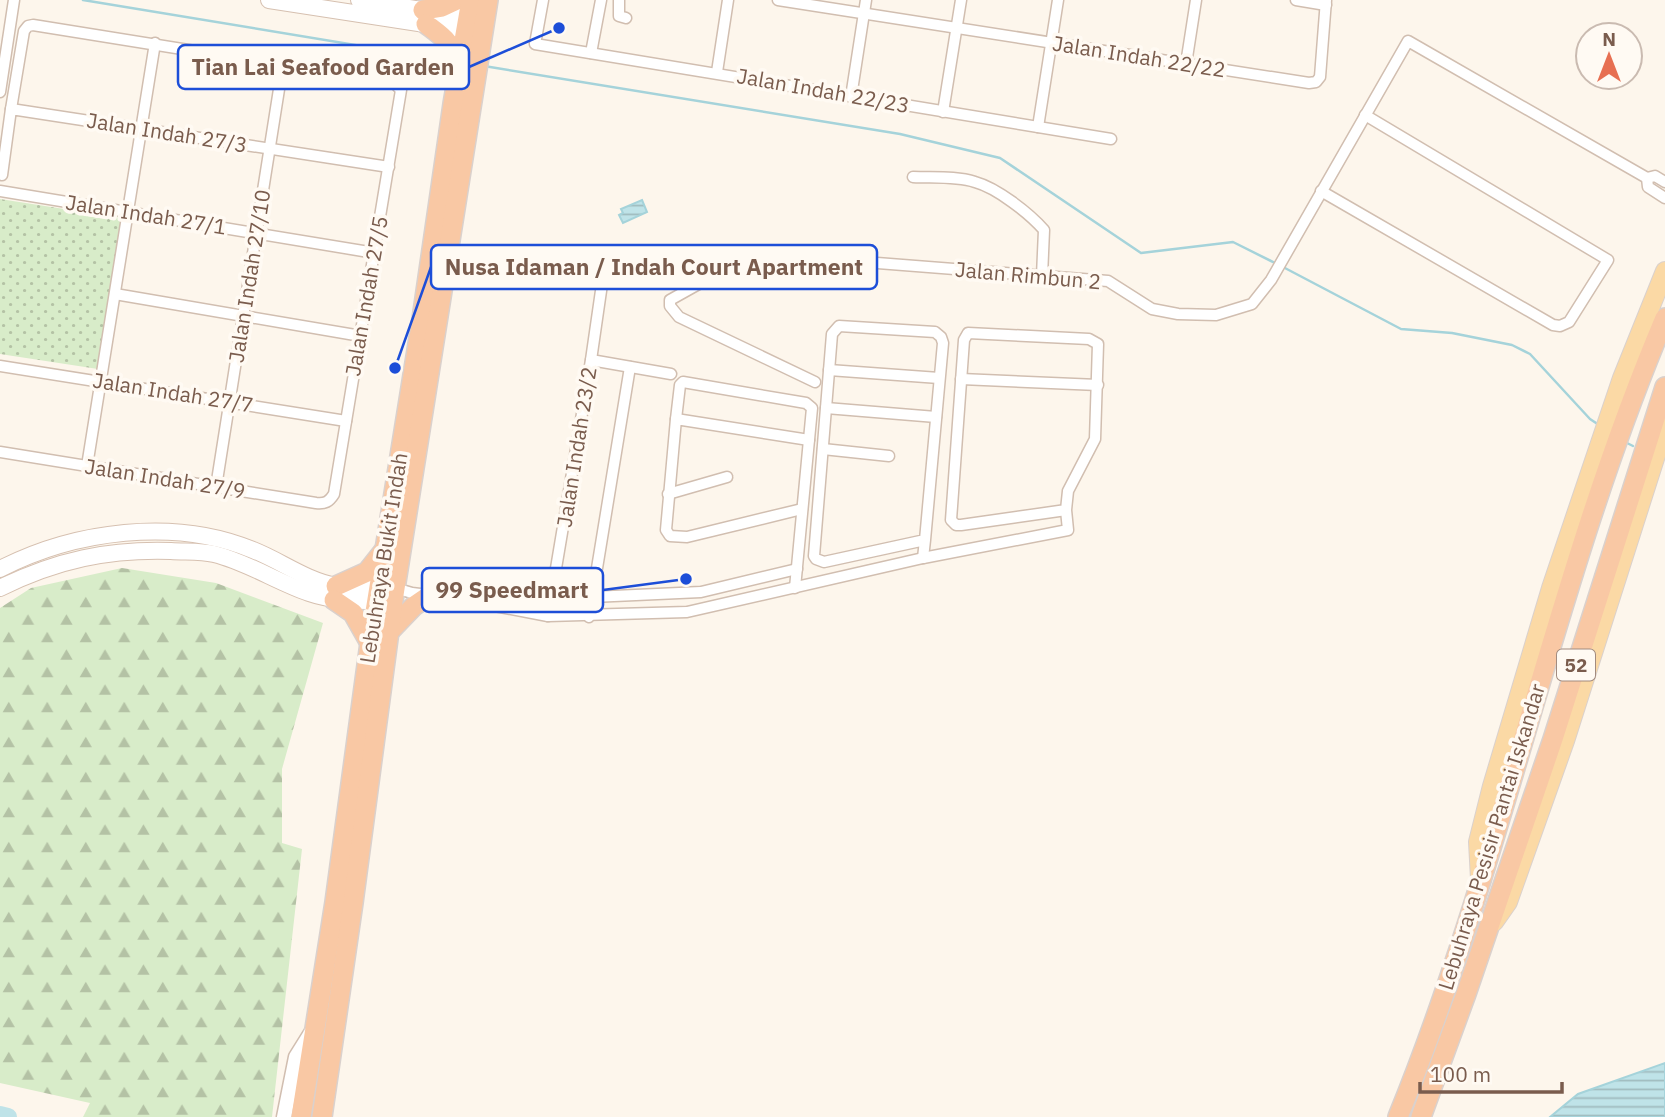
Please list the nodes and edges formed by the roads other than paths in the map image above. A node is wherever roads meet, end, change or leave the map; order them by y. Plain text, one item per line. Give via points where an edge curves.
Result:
1 (269, 0) edge
2 (359, 0) edge
3 (457, 0) edge
4 (543, 0) edge
5 (601, 0) edge
6 (620, 0) edge
7 (728, 0) edge
8 (778, 0) edge
9 (866, 0) edge
10 (961, 0) edge
11 (1058, 0) edge
12 (1196, 0) edge
13 (1296, 0) edge
14 (14, 2) edge
15 (1326, 2) edge
16 (864, 13) junction
17 (424, 17) junction
18 (626, 18) dead end
19 (473, 28) edge
20 (957, 28) junction
21 (155, 43) junction
22 (1051, 43) junction
23 (592, 53) junction
24 (283, 64) junction
25 (1186, 64) junction
26 (717, 72) junction
27 (466, 78) junction
28 (0, 92) edge
29 (851, 97) junction
30 (11, 109) junction
31 (943, 113) junction
32 (1365, 114) junction
33 (1038, 127) junction
34 (142, 128) junction
35 (1111, 139) dead end
36 (270, 148) junction
37 (389, 167) junction
38 (2, 175) edge
39 (913, 177) dead end
40 (1647, 178) junction
41 (1665, 182) edge
42 (0, 191) edge
43 (1321, 191) junction
44 (1665, 198) edge
45 (128, 212) junction
46 (256, 233) junction
47 (375, 253) junction
48 (1665, 271) edge
49 (1042, 276) junction
50 (603, 277) dead end
51 (116, 294) junction
52 (243, 316) junction
53 (1665, 318) edge
54 (361, 336) junction
55 (591, 360) junction
56 (0, 366) edge
57 (630, 367) junction
58 (829, 370) junction
59 (671, 374) dead end
60 (939, 379) junction
61 (961, 379) junction
62 (102, 382) junction
63 (815, 382) dead end
64 (1098, 385) junction
65 (1663, 391) edge
66 (230, 402) junction
67 (826, 408) junction
68 (936, 417) junction
69 (676, 419) junction
70 (346, 421) junction
71 (1665, 426) edge
72 (809, 440) junction
73 (823, 449) junction
74 (0, 452) edge
75 (889, 456) dead end
76 (87, 466) junction
77 (727, 477) dead end
78 (216, 487) junction
79 (668, 494) junction
80 (330, 500) joint
81 (802, 509) junction
82 (1066, 510) junction
83 (925, 540) junction
84 (387, 546) junction
85 (923, 558) junction
86 (0, 569) edge
87 (797, 569) junction
88 (0, 588) edge
89 (795, 588) junction
90 (335, 593) junction
91 (397, 594) junction
92 (592, 597) junction
93 (548, 617) junction
94 (589, 617) junction
95 (389, 632) junction
96 (370, 643) junction
97 (1480, 879) junction
98 (1486, 934) junction
99 (314, 1029) junction
100 (284, 1117) edge
101 (301, 1117) edge
102 (322, 1117) edge
103 (1398, 1117) edge
104 (1421, 1117) edge

1 - 17 main road
2 - 17 main road
3 - 17 highway
4 - 23 street, Jalan Indah 22/23 via 535,44
5 - 23 street
6 - 18 street via 619,16
7 - 26 street
8 - 16 street, Jalan Indah 22/22
9 - 16 street
10 - 20 street
11 - 22 street
12 - 25 street
13 - 15 street
14 - 28 street
15 - 25 street, Jalan Indah 22/22 via 1316,82
16 - 20 street, Jalan Indah 22/22
16 - 29 street
17 - 19 main road
17 - 19 highway via 447,39
19 - 27 highway
19 - 27 highway, Lebuhraya Bukit Indah
20 - 22 street, Jalan Indah 22/22
20 - 31 street
21 - 24 street
21 - 30 street via 28,26
21 - 34 street
22 - 25 street, Jalan Indah 22/22
22 - 33 street
23 - 26 street, Jalan Indah 22/23
24 - 36 street, Jalan Indah 27/10
24 - 37 street, Jalan Indah 27/5 via 394,83 401,90
26 - 29 street, Jalan Indah 22/23
27 - 84 highway, Lebuhraya Bukit Indah
27 - 91 highway, Lebuhraya Bukit Indah via 439,320
29 - 31 street, Jalan Indah 22/23
30 - 34 street, Jalan Indah 27/3
30 - 38 street
31 - 33 street, Jalan Indah 22/23
32 - 40 street, Jalan Rimbun 2 via 1408,41
32 - 43 street, Jalan Rimbun 2
32 - 43 street via 1608,260 1572,317 1565,324 1553,325
33 - 35 street, Jalan Indah 22/23
34 - 36 street, Jalan Indah 27/3
34 - 45 street
36 - 37 street, Jalan Indah 27/3
36 - 46 street, Jalan Indah 27/10
37 - 47 street, Jalan Indah 27/5
39 - 49 street via 985,185 1033,217 1044,230
40 - 41 street via 1655,176
40 - 44 street via 1648,187
42 - 45 street, Jalan Indah 27/1
43 - 49 street, Jalan Rimbun 2 via 1271,280 1252,304 1216,315 1152,309 1108,281
45 - 46 street, Jalan Indah 27/1
45 - 51 street
46 - 47 street, Jalan Indah 27/1
46 - 52 street, Jalan Indah 27/10
47 - 54 street, Jalan Indah 27/5
48 - 97 main road via 1586,482 1509,728 1478,842
49 - 63 street, Jalan Rimbun 2 via 762,254 670,300 679,317
50 - 55 street, Jalan Indah 23/2
51 - 52 street
51 - 62 street
52 - 54 street
52 - 66 street, Jalan Indah 27/10
53 - 97 highway, Lebuhraya Pesisir Pantai Iskandar / 52 via 1612,457
54 - 70 street, Jalan Indah 27/5
55 - 57 street
55 - 93 street, Jalan Indah 23/2
56 - 62 street, Jalan Indah 27/7
57 - 59 street
57 - 92 street
58 - 60 street
58 - 60 street via 834,330 858,326 939,334 943,343
58 - 67 street
60 - 68 street
61 - 64 street
61 - 64 street via 968,333 1094,341 1100,350
61 - 82 street via 953,523
62 - 66 street, Jalan Indah 27/7
62 - 76 street
64 - 82 street via 1095,439 1068,491
65 - 98 highway, Lebuhraya Pesisir Pantai Iskandar / 52
66 - 70 street, Jalan Indah 27/7
66 - 78 street, Jalan Indah 27/10
67 - 68 street
67 - 73 street
68 - 83 street
69 - 72 street
69 - 72 street via 683,382 806,403 812,408
69 - 79 street
70 - 80 street, Jalan Indah 27/5
71 - 98 main road via 1565,741 1508,902
72 - 81 street
73 - 75 street
73 - 83 street via 816,559 824,562
74 - 76 street, Jalan Indah 27/9
76 - 78 street, Jalan Indah 27/9
77 - 79 street
78 - 80 street, Jalan Indah 27/9 via 324,504
79 - 81 street via 666,530 677,537
81 - 87 street
82 - 85 street via 1069,530
83 - 85 street
84 - 90 highway via 367,572
84 - 91 highway, Lebuhraya Bukit Indah
85 - 89 street
86 - 90 main road via 72,542 156,532 220,539 254,550
87 - 89 street
87 - 92 street via 701,592
88 - 90 main road via 32,572 103,553 156,551 214,554 308,593
89 - 94 street via 687,612
90 - 91 main road
90 - 96 highway
91 - 93 street
91 - 95 highway, Lebuhraya Bukit Indah
91 - 95 highway via 414,606
91 - 96 highway, Lebuhraya Bukit Indah
92 - 94 street
93 - 94 street
95 - 102 highway, Lebuhraya Bukit Indah
96 - 99 highway, Lebuhraya Bukit Indah
97 - 103 highway, Lebuhraya Pesisir Pantai Iskandar / 52
98 - 104 highway, Lebuhraya Pesisir Pantai Iskandar / 52
99 - 100 street via 296,1057
99 - 101 highway, Lebuhraya Bukit Indah

